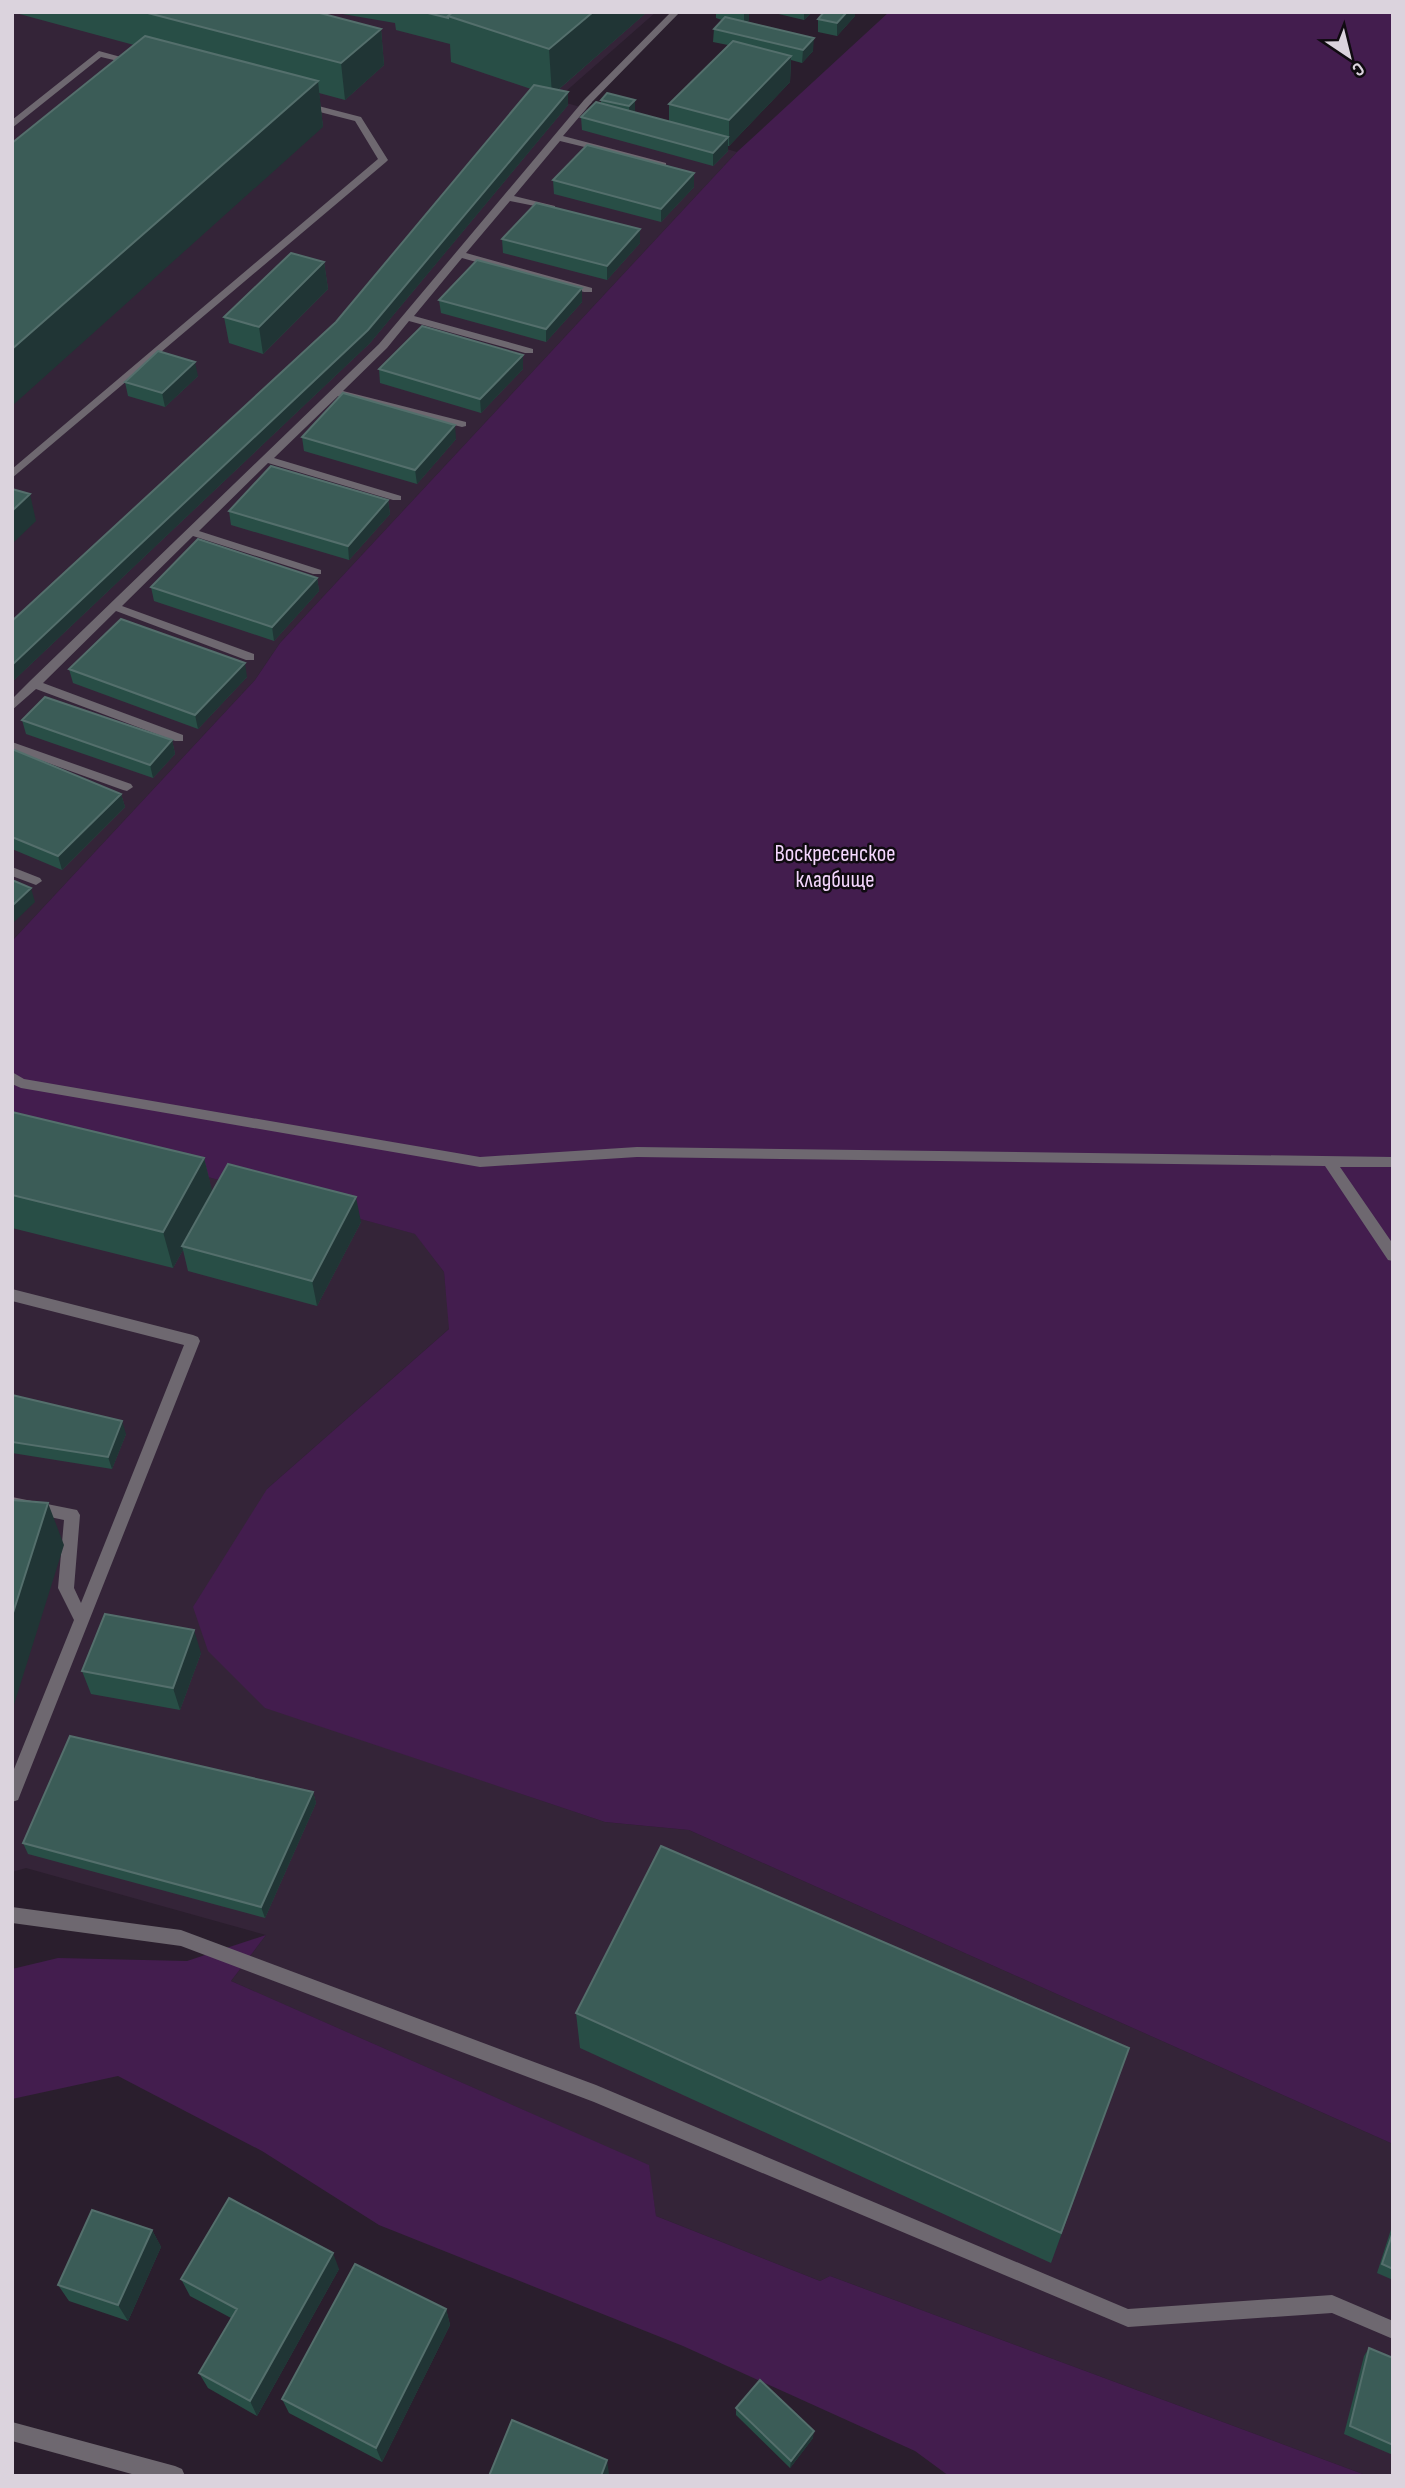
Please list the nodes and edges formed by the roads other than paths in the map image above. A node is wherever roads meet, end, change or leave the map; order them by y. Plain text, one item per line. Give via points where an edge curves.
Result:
1 (676, 12) edge
2 (151, 67) edge
3 (293, 103) edge
4 (12, 125) edge
5 (556, 137) junction
6 (679, 169) edge
7 (506, 197) junction
8 (569, 212) edge
9 (459, 254) junction
10 (588, 290) dead end
11 (407, 317) junction
12 (529, 351) dead end
13 (336, 392) junction
14 (462, 425) dead end
15 (266, 459) junction
16 (12, 475) edge
17 (397, 498) dead end
18 (192, 532) junction
19 (317, 572) dead end
20 (115, 607) junction
21 (250, 657) dead end
22 (34, 684) junction
23 (12, 706) edge
24 (179, 738) dead end
25 (12, 746) edge
26 (127, 788) dead end
27 (12, 871) edge
28 (36, 881) dead end
29 (12, 1077) edge
30 (1329, 1161) junction
31 (1393, 1162) edge
32 (1393, 1256) edge
33 (12, 1295) edge
34 (12, 1503) edge
35 (82, 1621) junction
36 (12, 1795) edge
37 (12, 1915) edge
38 (1393, 2330) edge
39 (12, 2431) edge
40 (175, 2476) edge

1 - 5 street
2 - 4 street via 99,54
3 - 16 street via 358,119 383,160
5 - 6 street
5 - 7 street
7 - 8 street
7 - 9 street
9 - 10 street
9 - 11 street
11 - 12 street
11 - 13 street
13 - 14 street
13 - 15 street
15 - 17 street
15 - 18 street
18 - 19 street
18 - 20 street
20 - 21 street
20 - 22 street
22 - 23 street
22 - 24 street
25 - 26 street
27 - 28 street
29 - 30 street via 22,1083 480,1162 637,1152
30 - 31 street
30 - 32 street
33 - 35 street via 193,1342
34 - 35 street via 72,1515 66,1588
35 - 36 street
37 - 38 street via 181,1938 596,2094 1128,2318 1332,2304
39 - 40 street

